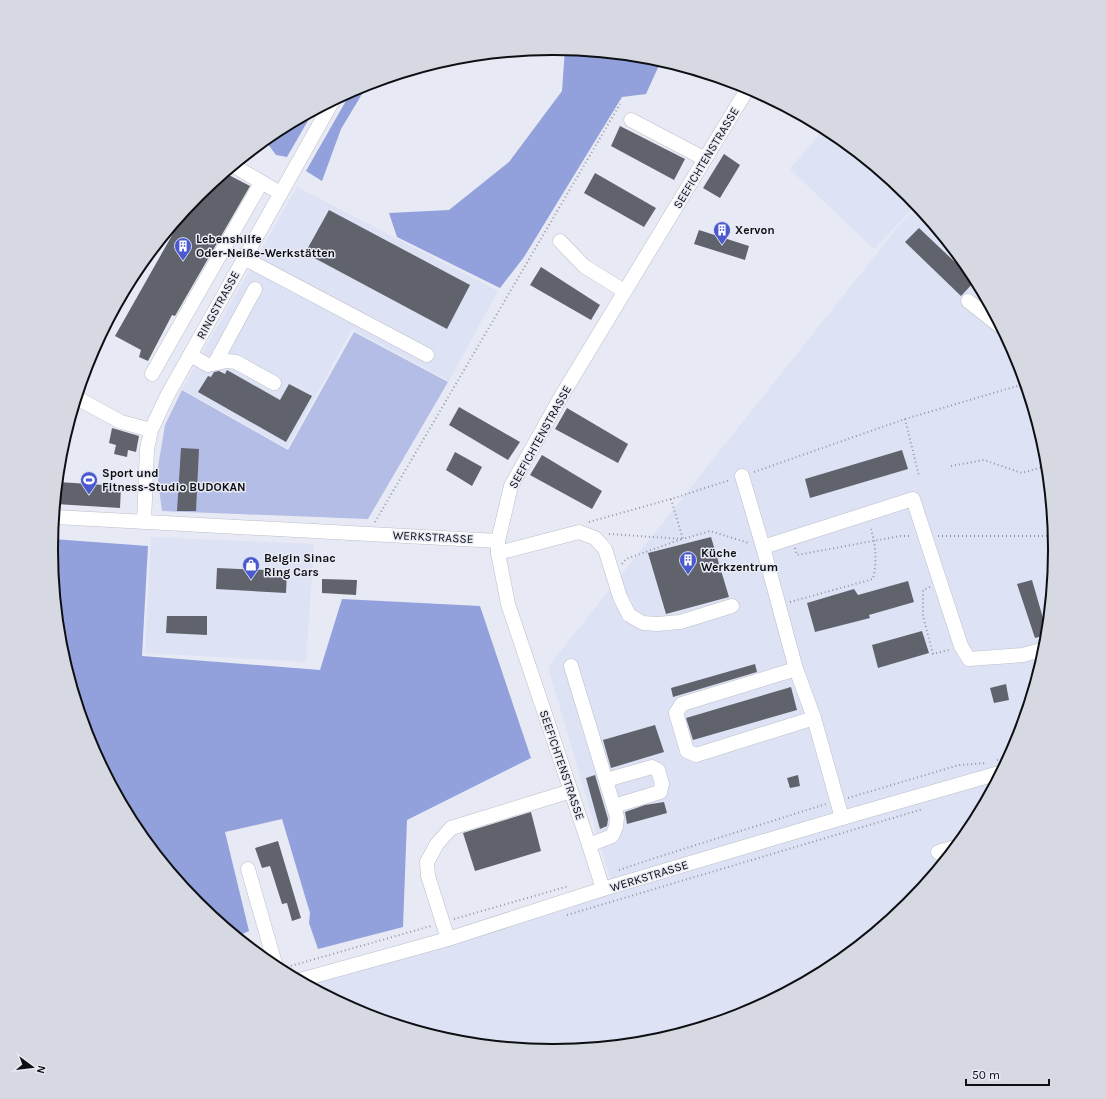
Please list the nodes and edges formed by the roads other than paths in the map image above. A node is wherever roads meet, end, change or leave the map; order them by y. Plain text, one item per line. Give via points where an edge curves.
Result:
1 (744, 94) edge
2 (328, 109) edge
3 (631, 120) dead end
4 (705, 159) junction
5 (238, 169) edge
6 (261, 182) junction
7 (280, 193) junction
8 (560, 241) dead end
9 (244, 258) junction
10 (255, 289) dead end
11 (624, 292) junction
12 (968, 301) dead end
13 (990, 318) edge
14 (180, 324) junction
15 (201, 335) junction
16 (190, 355) junction
17 (427, 356) dead end
18 (215, 363) junction
19 (152, 374) dead end
20 (274, 383) dead end
21 (82, 400) edge
22 (151, 430) junction
23 (742, 476) road end
24 (60, 517) edge
25 (144, 522) junction
26 (762, 544) junction
27 (498, 547) junction
28 (732, 606) dead end
29 (1037, 651) edge
30 (570, 666) dead end
31 (796, 668) junction
32 (814, 718) junction
33 (997, 767) edge
34 (606, 780) junction
35 (571, 791) junction
36 (614, 806) junction
37 (842, 818) junction
38 (589, 845) junction
39 (946, 849) edge
40 (938, 852) dead end
41 (248, 869) dead end
42 (601, 883) junction
43 (448, 939) junction
44 (273, 958) edge
45 (306, 978) edge

1 - 4 street, SEEFICHTENSTRASSE
2 - 7 street, RINGSTRASSE
3 - 4 street
4 - 11 street, SEEFICHTENSTRASSE
5 - 6 street
6 - 7 street
6 - 14 street
7 - 9 street, RINGSTRASSE
8 - 11 street via 584,266
9 - 15 street, RINGSTRASSE
9 - 17 street
10 - 18 street
11 - 27 street, SEEFICHTENSTRASSE via 511,486
12 - 13 street
14 - 15 street
14 - 19 street
15 - 16 street, RINGSTRASSE
16 - 18 street via 208,365
16 - 22 street, RINGSTRASSE
18 - 20 street via 236,362
21 - 22 street via 121,422
22 - 25 street, RINGSTRASSE via 147,449
23 - 26 street
24 - 25 street
25 - 27 street, WERKSTRASSE via 369,533
26 - 29 street via 792,538 913,499 961,646 969,658 1023,655
26 - 31 street
27 - 28 street, WERKSTRASSE via 578,532 595,538 605,549 620,597 629,615 643,623 680,622
27 - 35 street, SEEFICHTENSTRASSE via 508,604
30 - 34 street
31 - 32 street
31 - 32 street via 682,704 676,713 687,751 696,754
32 - 37 street
33 - 37 street, WERKSTRASSE
34 - 36 street
34 - 36 street via 652,767 658,770 662,784 660,792
35 - 38 street, SEEFICHTENSTRASSE
35 - 43 street via 451,828 437,844 427,862 428,876
36 - 38 street via 617,817 612,836
37 - 42 street, WERKSTRASSE
38 - 42 street, SEEFICHTENSTRASSE
39 - 40 street
41 - 44 street
42 - 43 street, WERKSTRASSE
43 - 45 street, WERKSTRASSE

